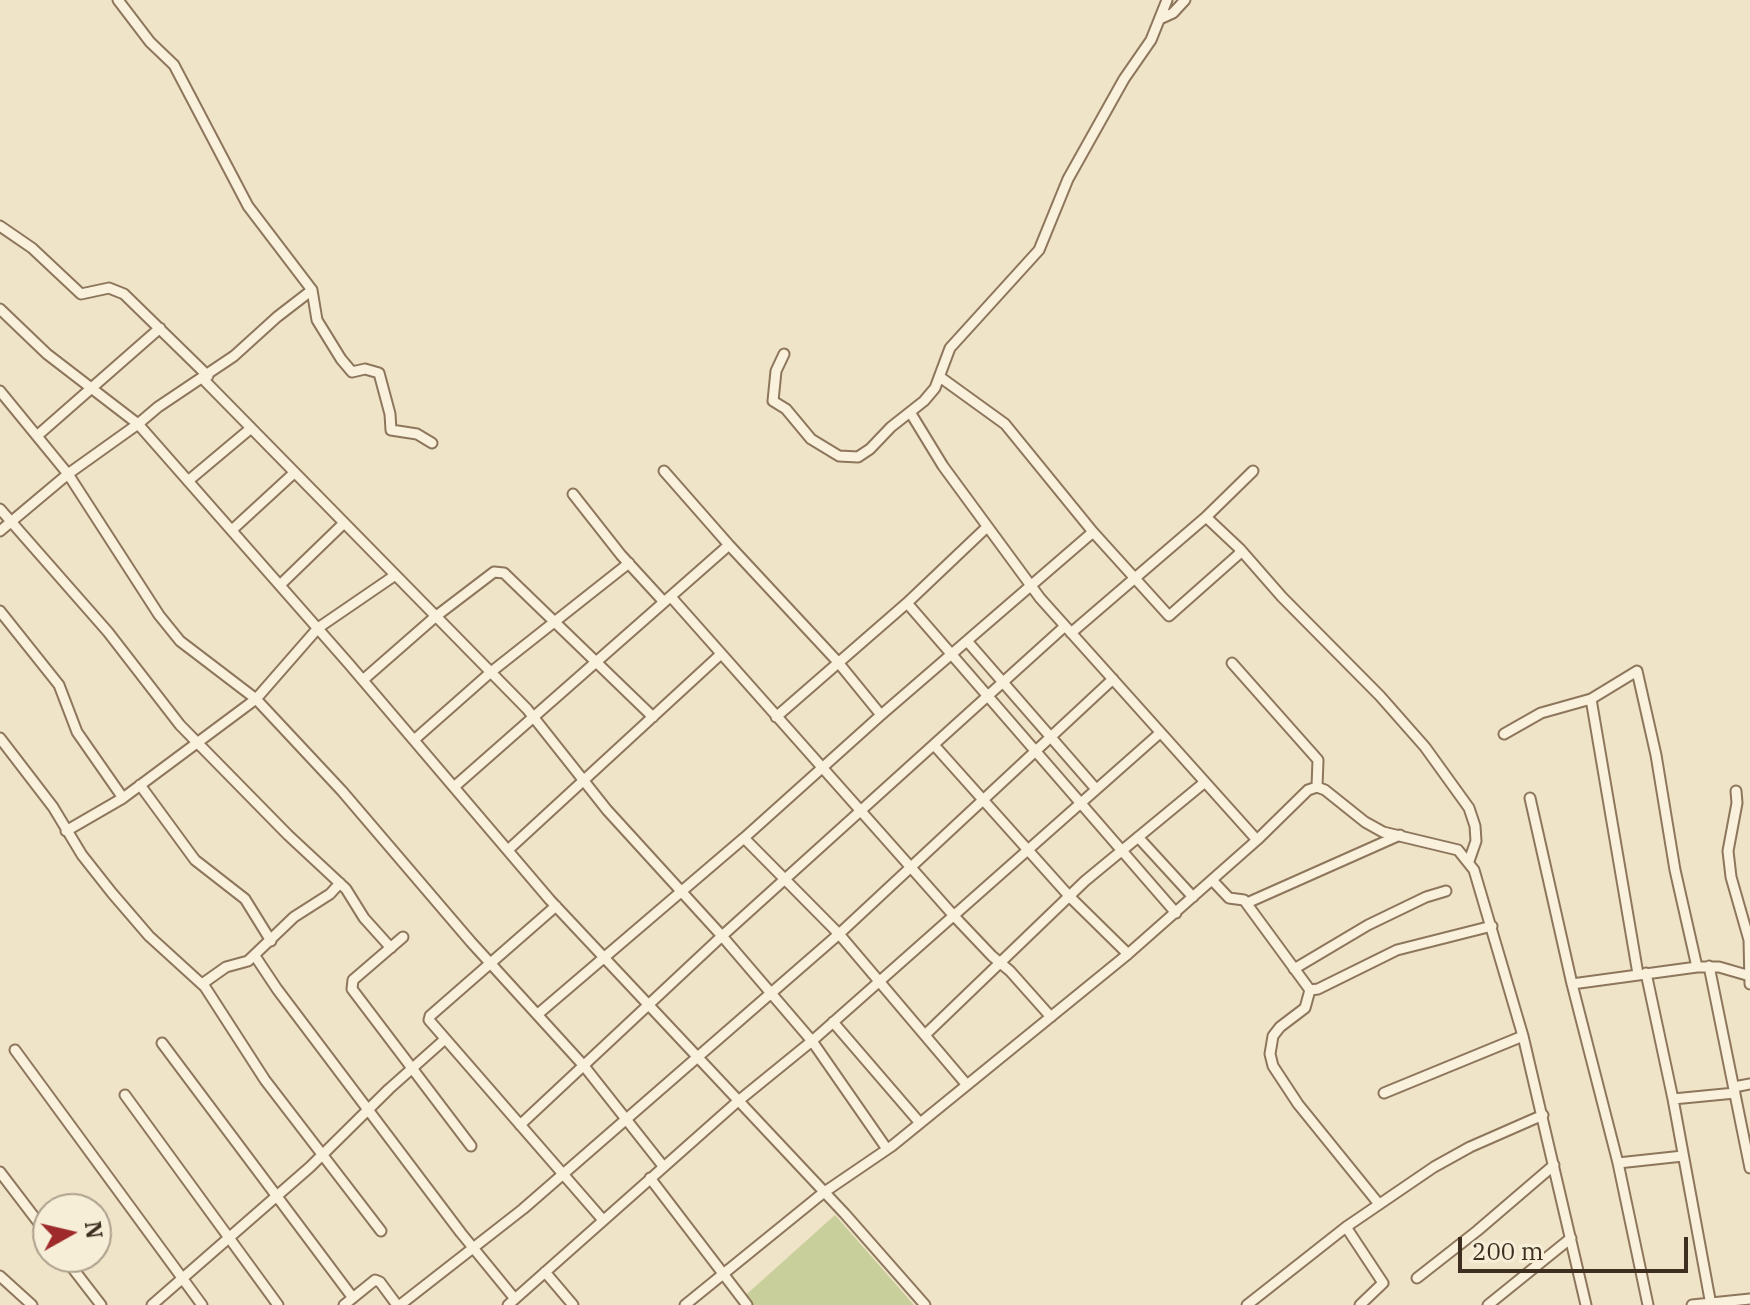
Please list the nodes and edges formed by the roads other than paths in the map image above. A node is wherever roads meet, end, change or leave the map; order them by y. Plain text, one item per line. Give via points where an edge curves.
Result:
1 (118, 0) edge
2 (1167, 0) edge
3 (1185, 0) edge
4 (1162, 18) junction
5 (0, 226) edge
6 (312, 290) junction
7 (0, 309) edge
8 (160, 328) junction
9 (784, 354) dead end
10 (940, 377) junction
11 (205, 378) junction
12 (92, 388) junction
13 (0, 391) edge
14 (910, 412) junction
15 (138, 424) junction
16 (250, 429) junction
17 (38, 435) junction
18 (432, 443) dead end
19 (664, 471) dead end
20 (1253, 471) dead end
21 (294, 473) junction
22 (68, 474) junction
23 (188, 481) junction
24 (573, 494) dead end
25 (0, 509) edge
26 (1206, 517) junction
27 (10, 522) junction
28 (343, 524) junction
29 (987, 527) junction
30 (232, 530) junction
31 (0, 531) edge
32 (1093, 532) junction
33 (729, 545) junction
34 (1240, 549) junction
35 (629, 563) junction
36 (394, 576) junction
37 (1136, 579) junction
38 (280, 585) junction
39 (1032, 587) junction
40 (668, 599) junction
41 (907, 603) junction
42 (0, 611) edge
43 (435, 617) junction
44 (554, 623) junction
45 (318, 628) junction
46 (1067, 630) junction
47 (967, 641) junction
48 (721, 654) junction
49 (951, 654) junction
50 (837, 661) junction
51 (595, 663) junction
52 (1232, 663) dead end
53 (491, 672) junction
54 (1113, 679) junction
55 (363, 680) junction
56 (1002, 683) junction
57 (987, 697) junction
58 (256, 699) junction
59 (1591, 699) junction
60 (881, 715) junction
61 (533, 716) junction
62 (653, 717) junction
63 (776, 717) junction
64 (1160, 733) junction
65 (1504, 734) dead end
66 (0, 738) edge
67 (1050, 738) junction
68 (414, 740) junction
69 (198, 744) junction
70 (934, 745) junction
71 (1036, 752) junction
72 (821, 768) junction
73 (584, 781) junction
74 (1205, 782) junction
75 (140, 785) junction
76 (454, 787) junction
77 (1317, 787) junction
78 (1096, 789) junction
79 (1736, 791) dead end
80 (123, 798) junction
81 (1530, 798) dead end
82 (983, 801) junction
83 (1082, 801) junction
84 (861, 811) junction
85 (66, 831) junction
86 (1400, 835) junction
87 (1138, 837) junction
88 (744, 838) junction
89 (1257, 840) junction
90 (1122, 849) junction
91 (508, 850) junction
92 (1027, 850) junction
93 (1469, 861) junction
94 (912, 866) junction
95 (787, 879) junction
96 (1212, 880) junction
97 (340, 883) junction
98 (1446, 891) dead end
99 (680, 892) junction
100 (1070, 897) junction
101 (1193, 897) junction
102 (1247, 903) junction
103 (556, 906) junction
104 (1176, 913) junction
105 (954, 916) junction
106 (1492, 926) junction
107 (839, 934) junction
108 (722, 936) junction
109 (403, 937) dead end
110 (271, 941) junction
111 (391, 948) junction
112 (1128, 954) junction
113 (255, 956) junction
114 (605, 956) junction
115 (491, 963) junction
116 (1000, 963) junction
117 (1709, 966) junction
118 (1697, 967) junction
119 (1294, 969) junction
120 (1642, 973) junction
121 (1749, 979) edge
122 (879, 981) junction
123 (202, 984) junction
124 (1572, 984) junction
125 (1310, 990) junction
126 (770, 992) junction
127 (648, 1005) junction
128 (538, 1014) junction
129 (1051, 1017) junction
130 (833, 1022) junction
131 (926, 1034) junction
132 (1523, 1036) junction
133 (444, 1040) junction
134 (812, 1041) junction
135 (162, 1043) dead end
136 (15, 1050) dead end
137 (698, 1059) junction
138 (584, 1066) junction
139 (413, 1068) junction
140 (1750, 1084) edge
141 (967, 1085) junction
142 (1735, 1090) junction
143 (1384, 1093) dead end
144 (125, 1095) dead end
145 (1673, 1099) junction
146 (737, 1102) junction
147 (368, 1109) junction
148 (1543, 1115) junction
149 (627, 1120) junction
150 (920, 1123) junction
151 (520, 1125) junction
152 (471, 1146) dead end
153 (887, 1149) junction
154 (323, 1154) junction
155 (1683, 1156) junction
156 (1618, 1163) junction
157 (1554, 1165) junction
158 (663, 1166) junction
159 (1750, 1168) edge
160 (0, 1172) edge
161 (563, 1174) junction
162 (650, 1178) junction
163 (823, 1193) junction
164 (276, 1194) junction
165 (1379, 1204) junction
166 (32, 1214) edge
167 (603, 1220) junction
168 (1346, 1227) junction
169 (381, 1231) dead end
170 (229, 1237) junction
171 (1571, 1238) junction
172 (474, 1249) junction
173 (545, 1272) junction
174 (76, 1273) edge
175 (723, 1274) junction
176 (0, 1276) edge
177 (182, 1278) junction
178 (1417, 1278) dead end
179 (353, 1298) junction
180 (1750, 1299) edge
181 (512, 1302) edge
182 (1710, 1304) edge
183 (32, 1305) edge
184 (101, 1305) edge
185 (152, 1305) edge
186 (202, 1305) edge
187 (278, 1305) edge
188 (344, 1305) edge
189 (399, 1305) edge
190 (573, 1305) edge
191 (685, 1305) edge
192 (747, 1305) edge
193 (925, 1305) edge
194 (1247, 1305) edge
195 (1360, 1305) edge
196 (1488, 1305) edge
197 (1586, 1305) edge
198 (1648, 1305) edge
199 (1692, 1305) edge

1 - 6 street via 174,65 248,206
2 - 4 street
3 - 4 street
4 - 10 street via 1068,179 1039,250 950,348
5 - 8 street via 81,294 116,289
6 - 11 street
6 - 18 street via 317,320 352,372 379,373 391,430 417,434
7 - 12 street
8 - 11 street
8 - 12 street
9 - 14 street via 773,401 811,439 839,456 858,457
10 - 14 street
10 - 32 street via 1005,424
11 - 15 street
11 - 16 street
12 - 15 street
12 - 17 street
13 - 17 street
14 - 29 street
15 - 22 street
15 - 23 street
16 - 21 street
16 - 23 street
17 - 22 street
19 - 33 street
20 - 26 street
21 - 28 street
21 - 30 street
22 - 27 street
22 - 58 street via 180,641
23 - 30 street
24 - 35 street
25 - 27 street
26 - 34 street
26 - 37 street
27 - 31 street
27 - 69 street
28 - 36 street
28 - 38 street
29 - 39 street
29 - 41 street
30 - 38 street
32 - 37 street
32 - 39 street
33 - 40 street
33 - 50 street
34 - 37 street via 1237,558 1169,616
34 - 93 street via 1425,747 1469,808 1476,841
35 - 40 street
35 - 44 street
36 - 43 street
36 - 45 street
37 - 46 street
38 - 45 street
39 - 46 street
39 - 47 street
40 - 48 street
40 - 51 street
41 - 49 street
41 - 50 street
42 - 80 street via 59,685 77,732
43 - 44 street via 494,572 504,573
43 - 53 street
43 - 55 street
44 - 51 street
44 - 53 street
45 - 55 street
45 - 58 street
46 - 54 street
46 - 56 street
47 - 49 street
47 - 56 street
48 - 62 street
48 - 63 street
49 - 57 street
49 - 60 street
50 - 60 street
50 - 63 street
51 - 61 street
51 - 62 street
52 - 77 street via 1318,760
53 - 61 street
53 - 68 street
54 - 64 street
54 - 67 street
55 - 68 street
56 - 57 street
56 - 67 street
57 - 70 street
57 - 71 street
58 - 69 street
58 - 115 street
59 - 65 street via 1541,713
59 - 118 street via 1637,671
59 - 120 street
60 - 72 street
61 - 73 street
61 - 76 street
62 - 73 street
63 - 72 street
64 - 74 street
64 - 78 street
66 - 85 street
67 - 71 street
67 - 78 street
68 - 76 street
69 - 75 street
69 - 97 street
70 - 82 street
70 - 84 street
71 - 82 street
71 - 83 street
72 - 84 street
72 - 88 street
73 - 91 street
73 - 99 street
74 - 87 street
74 - 89 street
75 - 80 street
75 - 110 street via 195,860 245,899
76 - 91 street
77 - 86 street via 1365,822
77 - 89 street
78 - 83 street
79 - 121 street via 1728,851 1749,940
80 - 85 street
81 - 124 street
82 - 92 street
82 - 94 street
83 - 90 street
83 - 92 street
84 - 94 street
84 - 95 street
85 - 123 street via 149,936
86 - 93 street via 1452,847
86 - 102 street
87 - 90 street
87 - 101 street
88 - 95 street
88 - 99 street
89 - 96 street
90 - 100 street
90 - 104 street
91 - 103 street
92 - 100 street
92 - 105 street
93 - 106 street
94 - 105 street
94 - 107 street
95 - 107 street
95 - 108 street
96 - 101 street
96 - 102 street via 1229,898
97 - 110 street
97 - 111 street
98 - 119 street via 1379,919
99 - 108 street
99 - 114 street
100 - 112 street
100 - 116 street
101 - 104 street
102 - 119 street
103 - 114 street
103 - 115 street
104 - 112 street
105 - 116 street
105 - 122 street
106 - 125 street via 1397,950
106 - 132 street
107 - 122 street
107 - 126 street
108 - 126 street
108 - 127 street
109 - 111 street
110 - 113 street
111 - 139 street via 351,984
112 - 129 street
113 - 123 street
113 - 147 street
114 - 127 street
114 - 128 street
115 - 128 street
115 - 133 street via 430,1016
116 - 129 street
116 - 131 street
117 - 118 street
117 - 121 street
117 - 142 street
118 - 120 street
119 - 125 street
120 - 124 street
120 - 145 street
122 - 130 street
122 - 131 street
123 - 154 street via 265,1080
124 - 156 street
125 - 165 street via 1305,1008 1273,1036 1273,1066
126 - 134 street
126 - 137 street
127 - 137 street
127 - 138 street
128 - 138 street
129 - 141 street
130 - 134 street
130 - 150 street
131 - 141 street
132 - 143 street
132 - 148 street
133 - 139 street
133 - 151 street
134 - 146 street
134 - 153 street
135 - 164 street
136 - 177 street
137 - 146 street
137 - 149 street
138 - 149 street
138 - 151 street
139 - 147 street
139 - 152 street
140 - 142 street
141 - 150 street
142 - 145 street
142 - 159 street
144 - 170 street
145 - 155 street
146 - 158 street
146 - 163 street
147 - 154 street
147 - 172 street
148 - 157 street
148 - 165 street via 1470,1147
149 - 158 street
149 - 161 street
150 - 153 street
151 - 161 street
153 - 163 street
154 - 164 street
154 - 169 street
155 - 156 street
155 - 182 street
156 - 198 street
157 - 171 street
157 - 178 street
158 - 162 street
160 - 166 street
161 - 167 street
161 - 172 street
162 - 167 street
162 - 175 street
163 - 175 street
163 - 193 street
164 - 170 street
164 - 179 street
165 - 168 street
167 - 173 street
168 - 194 street
168 - 195 street via 1383,1283
170 - 177 street
170 - 187 street
171 - 196 street
171 - 197 street
172 - 181 street
172 - 189 street
173 - 181 street
173 - 190 street
174 - 184 street
175 - 191 street
175 - 192 street
176 - 183 street
177 - 185 street
177 - 186 street
179 - 188 street
179 - 189 street via 375,1280
180 - 182 street
182 - 199 street

